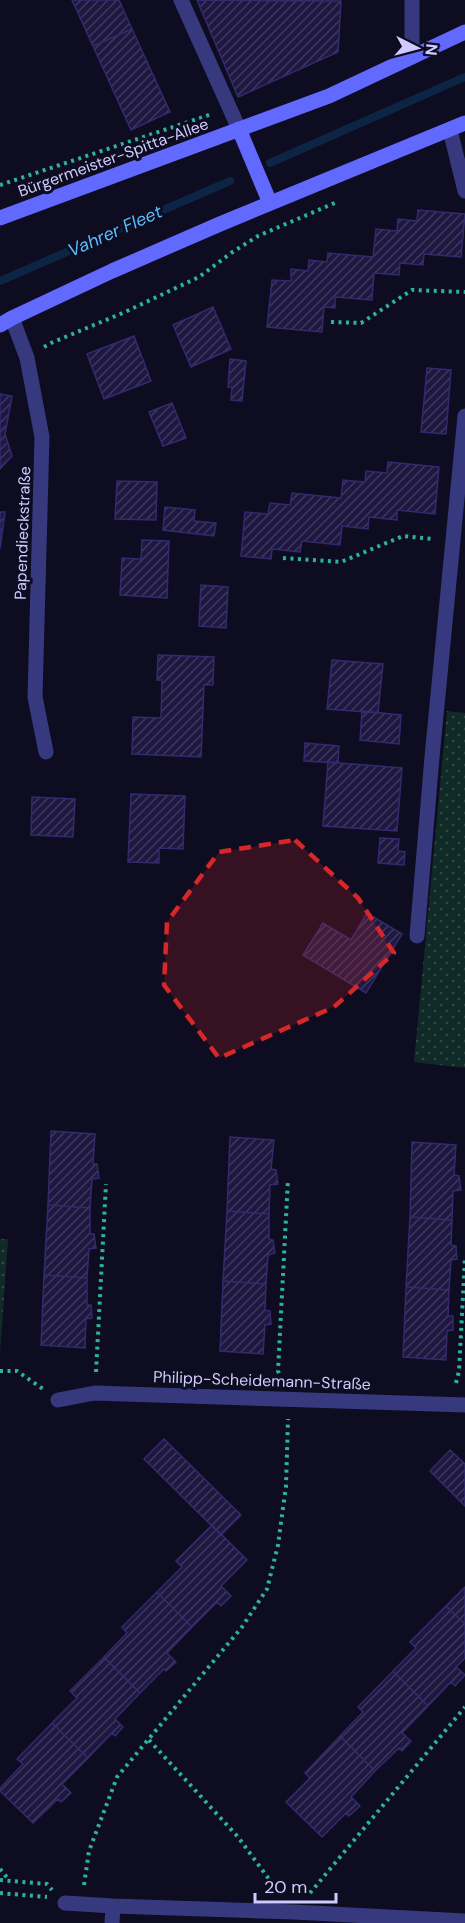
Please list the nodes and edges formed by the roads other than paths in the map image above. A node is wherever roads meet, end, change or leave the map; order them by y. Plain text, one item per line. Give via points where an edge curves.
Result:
1 (181, 0) edge
2 (412, 0) edge
3 (465, 32) edge
4 (412, 57) junction
5 (465, 123) edge
6 (238, 129) junction
7 (450, 130) junction
8 (465, 191) edge
9 (270, 203) junction
10 (0, 218) edge
11 (6, 322) edge
12 (465, 416) edge
13 (46, 752) dead end
14 (417, 936) dead end
15 (58, 1400) road end
16 (458, 1405) edge
17 (65, 1903) dead end
18 (112, 1906) junction
19 (465, 1921) edge
20 (112, 1923) edge

1 - 6 street
2 - 4 street
3 - 4 main road, Bürgermeister-Spitta-Allee
4 - 6 main road, Bürgermeister-Spitta-Allee via 329,96
5 - 7 main road
6 - 9 main road
6 - 10 main road, Bürgermeister-Spitta-Allee
7 - 8 street
7 - 9 main road
9 - 11 main road
11 - 13 street, Papendieckstraße via 27,358 42,437 35,697
12 - 14 street
15 - 16 street, Philipp-Scheidemann-Straße via 95,1393
17 - 18 street
18 - 19 street
18 - 20 street

